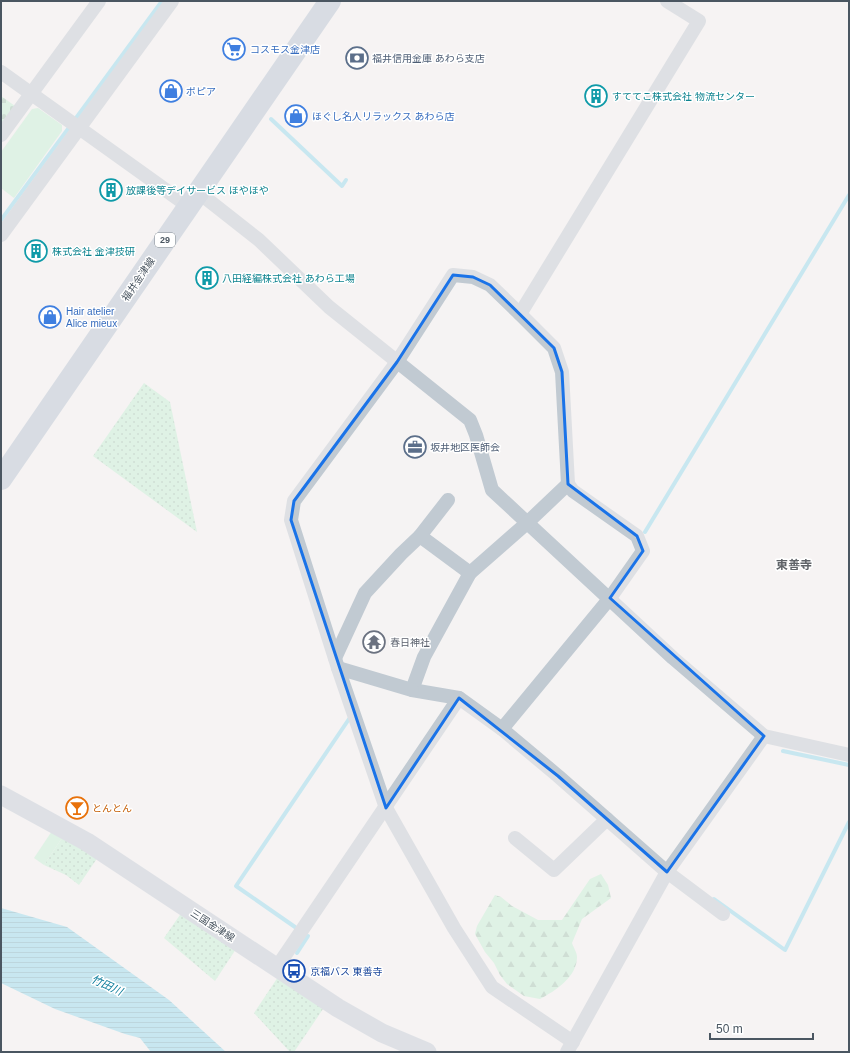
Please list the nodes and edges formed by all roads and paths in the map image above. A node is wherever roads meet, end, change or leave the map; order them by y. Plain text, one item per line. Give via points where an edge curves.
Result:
1 (98, 1) edge
2 (172, 1) edge
3 (330, 1) edge
4 (667, 1) edge
5 (1, 72) edge
6 (31, 94) junction
7 (80, 129) junction
8 (1, 136) edge
9 (193, 199) junction
10 (1, 235) edge
11 (520, 314) junction
12 (397, 362) junction
13 (1, 478) edge
14 (568, 484) junction
15 (448, 500) dead end
16 (527, 523) junction
17 (420, 536) junction
18 (470, 573) junction
19 (610, 598) junction
20 (337, 663) junction
21 (412, 690) junction
22 (459, 698) junction
23 (502, 729) junction
24 (764, 736) junction
25 (849, 755) edge
26 (1, 795) edge
27 (386, 808) junction
28 (607, 819) junction
29 (515, 838) dead end
30 (667, 872) junction
31 (723, 914) dead end
32 (277, 967) junction
33 (570, 1047) edge
34 (427, 1052) edge

1 - 6 street
2 - 7 street
3 - 9 main road, 福井金津線 / 29
4 - 11 street via 699,21
5 - 6 street
6 - 7 street
6 - 8 street
7 - 9 street
7 - 10 street
9 - 12 street via 259,240 329,307
9 - 13 main road, 福井金津線 / 29
11 - 12 street via 490,285 473,277 453,275
11 - 14 street via 554,348 562,372
12 - 16 street via 470,420 492,490
12 - 20 street via 294,501 291,520
14 - 16 street
14 - 19 street via 573,491 637,536 644,551
15 - 17 street
16 - 18 street
16 - 19 street
17 - 18 street
17 - 20 street via 365,593
18 - 21 street via 424,657
19 - 23 street
19 - 24 street via 673,658
20 - 21 street
20 - 27 street
21 - 22 street
22 - 23 street
22 - 27 street
23 - 28 street
24 - 25 street
24 - 30 street
26 - 32 main road, 三国金津線 via 87,842
27 - 32 street
27 - 33 street via 454,928 492,987
28 - 29 street via 554,870
28 - 30 street
30 - 31 street
30 - 33 street
32 - 34 main road, 三国金津線 via 338,1008 382,1033

